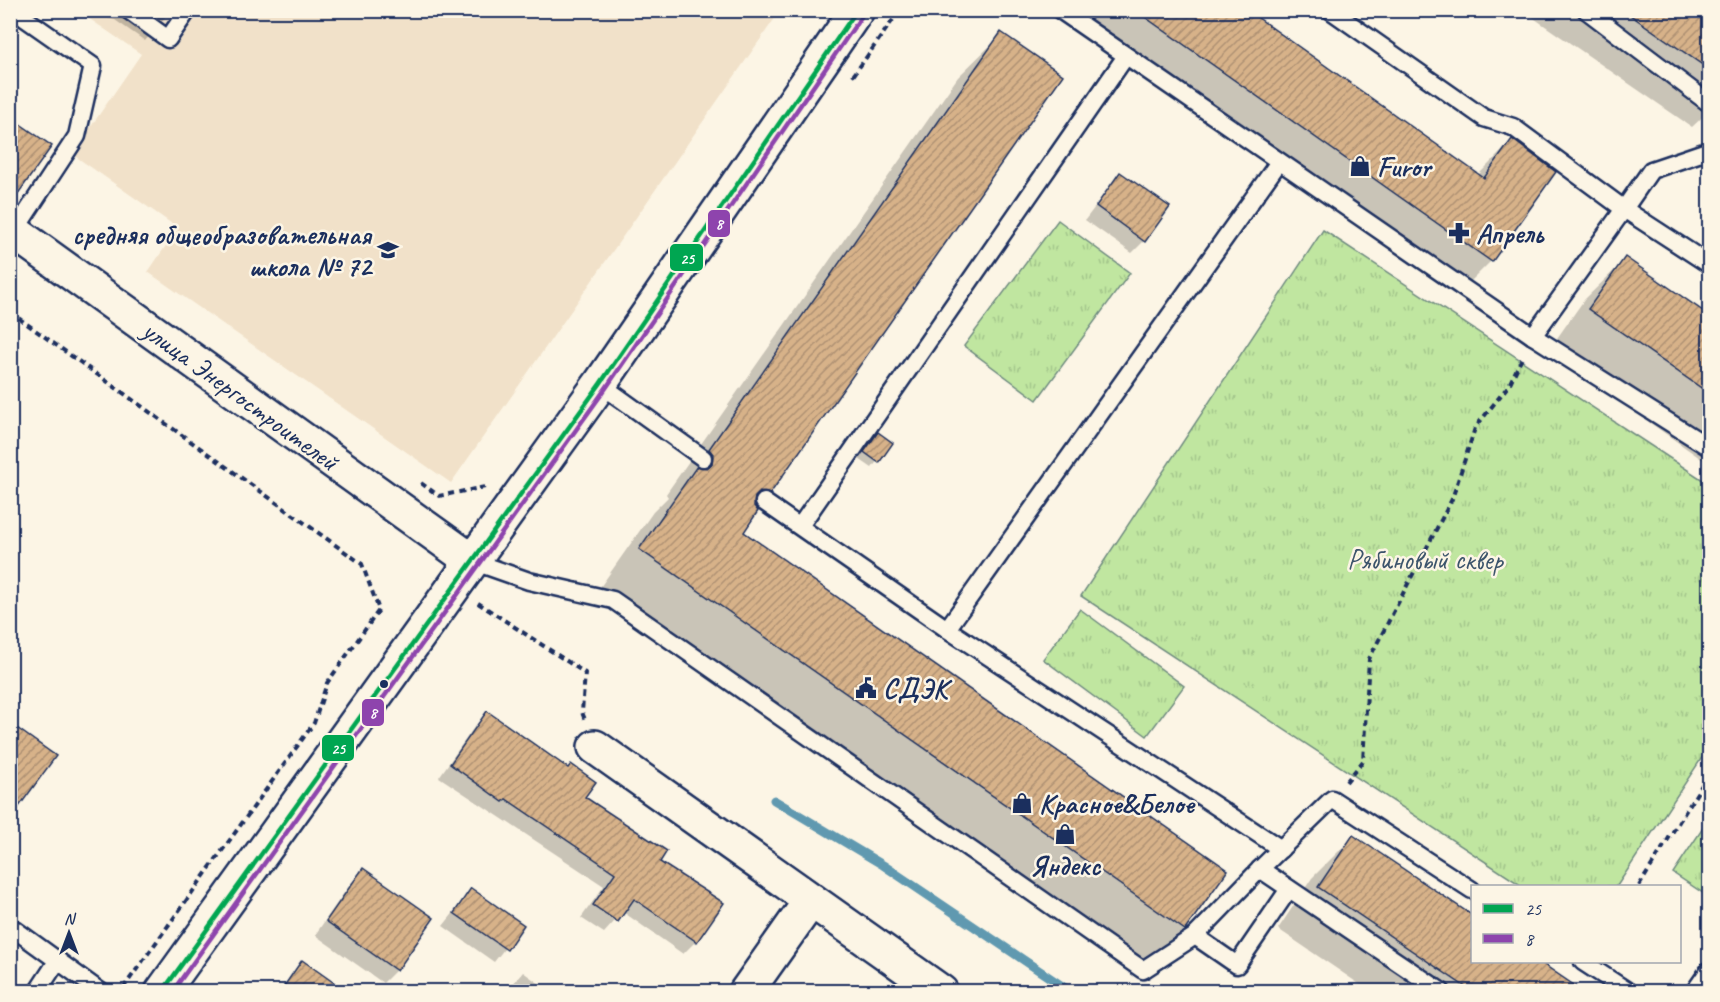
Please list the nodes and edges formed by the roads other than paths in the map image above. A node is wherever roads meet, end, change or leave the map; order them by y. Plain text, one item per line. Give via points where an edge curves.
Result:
1 (13, 10) edge
2 (128, 10) edge
3 (188, 10) edge
4 (856, 10) edge
5 (1060, 10) edge
6 (1330, 10) edge
7 (1586, 10) edge
8 (1125, 56) junction
9 (1710, 104) edge
10 (1710, 150) edge
11 (1280, 162) junction
12 (1624, 209) junction
13 (12, 230) edge
14 (1710, 265) edge
15 (1533, 336) junction
16 (600, 384) junction
17 (1710, 448) edge
18 (703, 458) dead end
19 (764, 502) dead end
20 (800, 526) junction
21 (472, 561) junction
22 (947, 629) junction
23 (595, 747) road end
24 (1281, 849) junction
25 (1260, 869) junction
26 (1289, 889) junction
27 (1471, 889) edge
28 (811, 900) junction
29 (10, 926) edge
30 (1195, 936) junction
31 (58, 960) junction
32 (1585, 963) edge
33 (1710, 969) edge
34 (37, 992) edge
35 (101, 992) edge
36 (162, 992) edge
37 (746, 992) edge
38 (941, 992) edge
39 (1442, 992) edge
40 (1629, 992) edge
41 (1694, 992) edge

1 - 13 lane via 93,66 77,136
2 - 3 lane via 168,39
4 - 16 street
5 - 8 lane
6 - 12 lane via 1484,118 1513,127
7 - 9 lane
8 - 11 lane
8 - 20 lane
10 - 12 lane via 1651,170
11 - 15 lane
11 - 22 lane
12 - 14 lane
12 - 15 lane
13 - 21 street, улица Энергостроителей
15 - 17 lane
16 - 18 lane
16 - 21 street
19 - 20 lane
20 - 22 lane
21 - 30 lane via 529,581 613,600 1143,970
21 - 36 street
22 - 24 lane
23 - 28 street
24 - 25 lane
24 - 27 lane via 1332,799
25 - 26 lane
25 - 30 lane
26 - 30 lane via 1237,965
26 - 39 lane
28 - 37 street
28 - 38 street
29 - 31 lane
31 - 34 lane
31 - 35 lane
32 - 40 lane
33 - 41 lane

